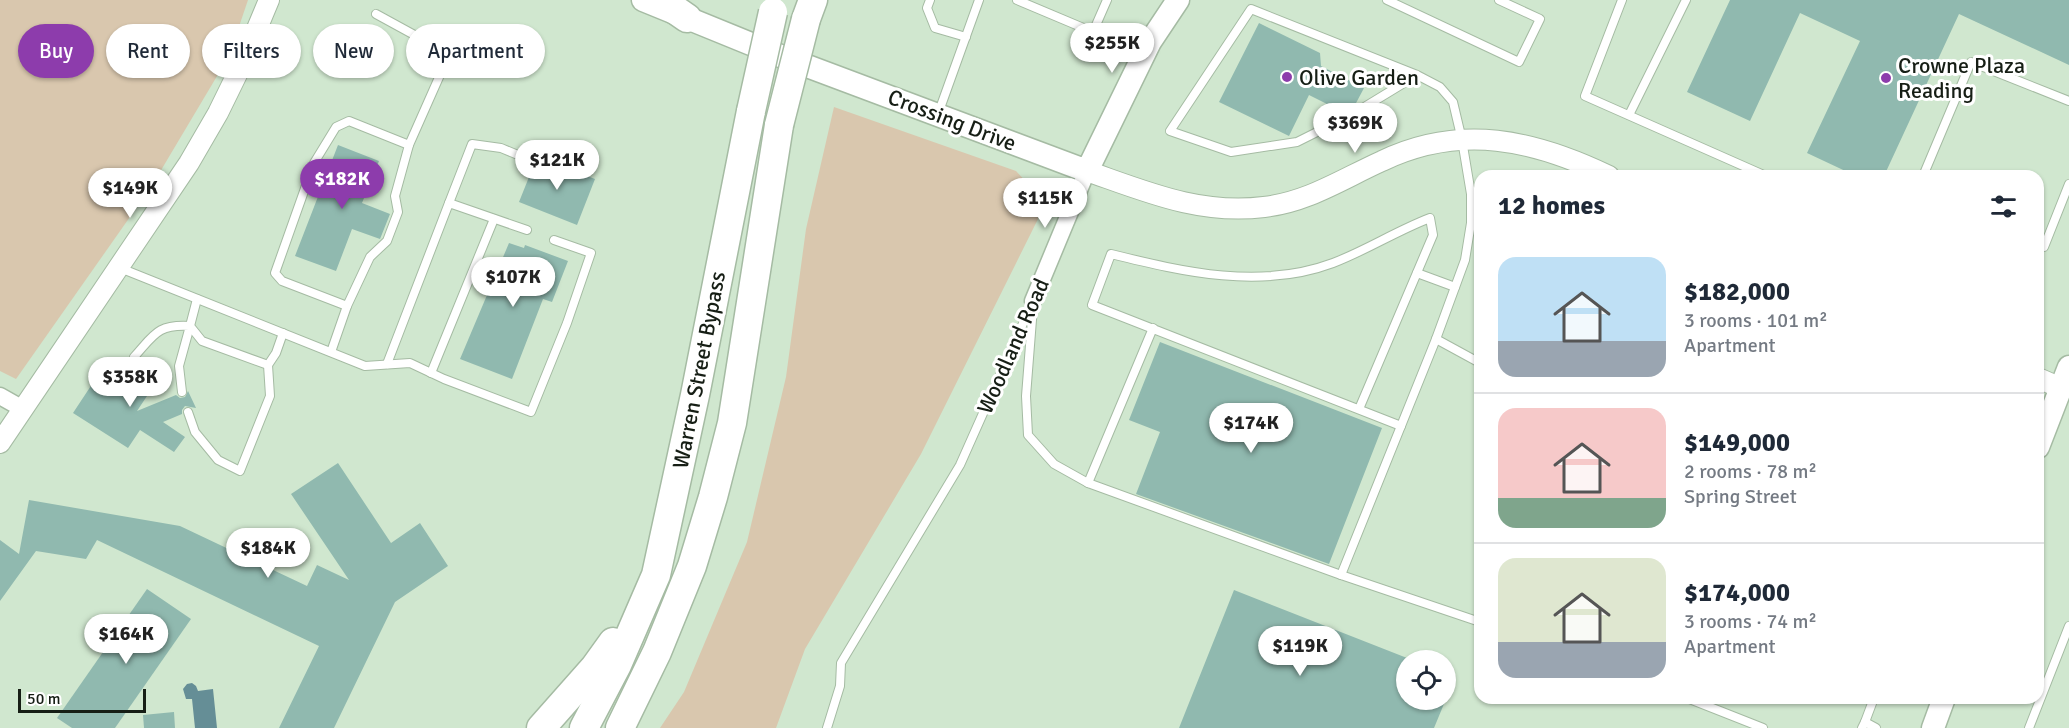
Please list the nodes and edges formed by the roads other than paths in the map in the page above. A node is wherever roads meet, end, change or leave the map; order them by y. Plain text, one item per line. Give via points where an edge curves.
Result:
1 (269, 0) edge
2 (643, 0) edge
3 (661, 0) edge
4 (930, 0) edge
5 (979, 0) edge
6 (1017, 0) edge
7 (1107, 0) edge
8 (1178, 0) edge
9 (1387, 0) edge
10 (1500, 0) edge
11 (1622, 0) edge
12 (1686, 0) edge
13 (776, 6) edge
14 (809, 9) edge
15 (376, 14) dead end
16 (687, 18) junction
17 (966, 37) junction
18 (1418, 75) junction
19 (2069, 101) edge
20 (938, 115) junction
21 (1629, 115) junction
22 (1462, 140) junction
23 (409, 145) junction
24 (530, 160) dead end
25 (1595, 170) edge
26 (1753, 170) edge
27 (1926, 170) edge
28 (1088, 171) junction
29 (2069, 184) edge
30 (448, 203) junction
31 (2065, 207) edge
32 (494, 219) junction
33 (527, 230) dead end
34 (554, 240) dead end
35 (2044, 248) edge
36 (120, 268) junction
37 (1417, 273) junction
38 (1455, 287) junction
39 (197, 299) junction
40 (1033, 301) junction
41 (347, 306) junction
42 (189, 326) junction
43 (1153, 328) junction
44 (283, 333) junction
45 (1436, 339) junction
46 (332, 352) junction
47 (134, 357) dead end
48 (1474, 360) edge
49 (387, 364) junction
50 (268, 365) junction
51 (2069, 367) edge
52 (431, 373) junction
53 (2044, 381) edge
54 (2061, 388) junction
55 (182, 392) dead end
56 (695, 395) junction
57 (0, 396) edge
58 (23, 409) junction
59 (1359, 409) junction
60 (188, 412) dead end
61 (1401, 426) junction
62 (2044, 432) edge
63 (0, 443) edge
64 (1088, 483) junction
65 (1341, 576) junction
66 (1474, 620) edge
67 (2069, 626) edge
68 (2044, 690) edge
69 (1702, 704) edge
70 (1872, 704) edge
71 (1942, 704) edge
72 (2038, 704) edge
73 (1864, 725) edge
74 (541, 728) edge
75 (584, 728) edge
76 (620, 728) edge
77 (827, 728) edge
78 (1763, 728) edge
79 (1876, 728) edge
80 (1934, 728) edge
81 (2029, 728) edge

1 - 36 street via 218,113
2 - 16 main road, Crossing Drive
3 - 16 highway
4 - 17 lane via 927,8 934,28
5 - 17 lane
6 - 7 lane via 1093,32
8 - 28 main road, Woodland Road via 1150,42
9 - 10 lane via 1519,63 1540,19
11 - 21 lane via 1585,96
12 - 21 lane
13 - 56 highway, Warren Street Bypass, bridge via 751,111
14 - 76 highway, Warren Street Bypass, bridge via 779,125 732,423 713,497 692,566
15 - 23 lane via 440,49 444,66
16 - 20 main road, Crossing Drive
17 - 20 lane
18 - 18 lane via 1251,9 1170,131 1231,152 1298,142
18 - 22 lane via 1440,87 1453,102
19 - 27 lane via 1971,62
20 - 28 main road, Crossing Drive
21 - 26 lane
22 - 25 street, Crossing Drive via 1530,145
22 - 28 street, Crossing Drive via 1403,152 1322,192 1264,207 1204,207 1171,200
22 - 38 lane via 1471,194 1471,224 1465,260
23 - 41 lane via 395,196 398,212 387,241 370,257
23 - 41 lane via 349,121 336,127 314,163 275,273 282,281
24 - 30 lane via 501,148 472,144
28 - 40 street, Woodland Road
29 - 31 lane
30 - 32 lane
30 - 49 lane
31 - 35 lane
32 - 33 lane
32 - 52 lane
34 - 52 lane via 591,253 531,412
36 - 39 lane
36 - 58 street
37 - 38 lane
37 - 43 lane via 1433,235 1430,218 1333,263 1273,276 1201,274 1111,254 1092,305
37 - 59 lane
38 - 45 lane
39 - 42 lane
39 - 44 lane
40 - 64 lane via 1026,396 1028,435 1054,464
40 - 77 lane, Woodland Road via 960,465 841,663 840,686
41 - 46 lane
42 - 47 lane via 172,325 158,331
42 - 50 lane via 202,341
42 - 55 lane via 179,366
43 - 59 lane
43 - 64 lane
44 - 46 lane
44 - 50 lane
45 - 48 lane
45 - 61 lane
46 - 49 lane via 365,366
49 - 52 lane via 410,363
50 - 60 lane via 270,396 240,471 218,460 195,432
51 - 54 main road
53 - 54 street
54 - 62 main road
56 - 74 highway via 615,637 596,668
56 - 75 highway, Warren Street Bypass via 657,575
57 - 58 street
58 - 63 street
59 - 61 lane
61 - 65 lane
64 - 65 lane
65 - 66 lane
67 - 68 lane
69 - 78 lane
70 - 73 lane
71 - 80 main road
72 - 81 lane
73 - 79 lane

